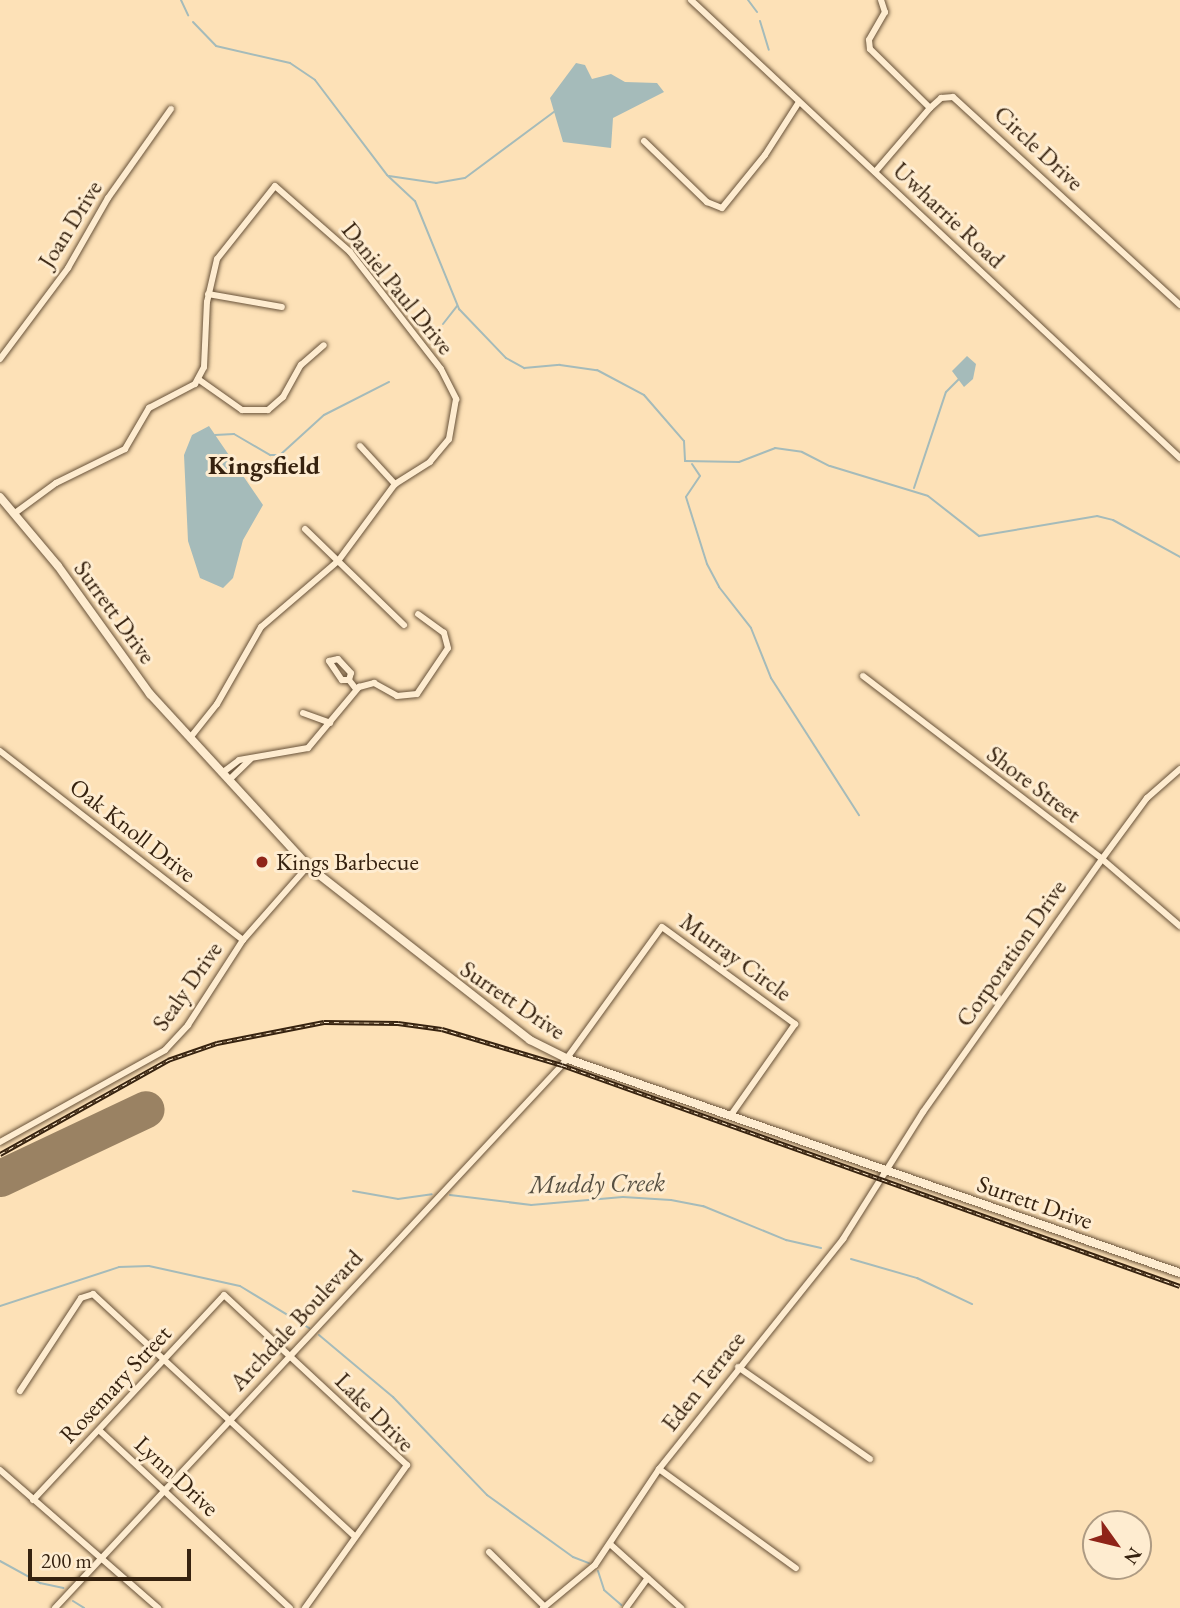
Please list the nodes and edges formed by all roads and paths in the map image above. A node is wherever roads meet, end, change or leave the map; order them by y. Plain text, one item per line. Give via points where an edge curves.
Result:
1 (691, 0) edge
2 (881, 0) edge
3 (799, 102) junction
4 (930, 108) junction
5 (171, 109) dead end
6 (644, 141) dead end
7 (875, 172) junction
8 (208, 294) junction
9 (1180, 305) edge
10 (282, 307) dead end
11 (324, 345) dead end
12 (0, 359) edge
13 (198, 379) junction
14 (360, 446) dead end
15 (1180, 457) edge
16 (394, 484) junction
17 (0, 497) edge
18 (15, 513) junction
19 (305, 529) dead end
20 (338, 561) junction
21 (418, 614) dead end
22 (404, 625) dead end
23 (863, 676) dead end
24 (349, 680) dead end
25 (356, 689) junction
26 (303, 713) dead end
27 (330, 723) junction
28 (190, 738) junction
29 (0, 751) edge
30 (253, 758) junction
31 (1180, 769) edge
32 (222, 773) junction
33 (229, 780) junction
34 (1102, 859) junction
35 (308, 866) junction
36 (1180, 926) edge
37 (243, 940) junction
38 (568, 1059) junction
39 (731, 1115) junction
40 (0, 1142) edge
41 (886, 1170) junction
42 (1180, 1273) edge
43 (224, 1294) joint
44 (289, 1356) junction
45 (164, 1360) junction
46 (738, 1367) junction
47 (20, 1391) dead end
48 (229, 1421) junction
49 (99, 1430) junction
50 (870, 1459) dead end
51 (659, 1469) junction
52 (0, 1470) edge
53 (164, 1490) junction
54 (33, 1500) junction
55 (355, 1537) junction
56 (610, 1544) junction
57 (489, 1552) dead end
58 (102, 1558) junction
59 (796, 1567) dead end
60 (648, 1578) junction
61 (55, 1608) edge
62 (159, 1608) edge
63 (290, 1608) edge
64 (304, 1608) edge
65 (544, 1608) edge
66 (626, 1608) edge
67 (681, 1608) edge

1 - 3 street, Uwharrie Road
2 - 4 street via 885,12 869,40 870,49
3 - 6 street via 728,203 715,209
3 - 7 street, Uwharrie Road
4 - 7 street
4 - 9 street, Circle Drive via 946,97 960,100
5 - 12 street, Joan Drive via 107,198 68,268
7 - 15 street, Uwharrie Road
8 - 10 street
8 - 13 street, Daniel Paul Drive via 204,367
8 - 16 street, Daniel Paul Drive via 217,259 275,186 350,252 441,369 456,399 449,439 430,462
11 - 13 street via 301,365 283,397 268,410 242,410
13 - 18 street via 149,408 125,449 56,483
14 - 16 street
16 - 20 street, Daniel Paul Drive
17 - 18 street, Surrett Drive
18 - 28 street, Surrett Drive via 150,694
19 - 20 street
20 - 22 street
20 - 28 street, Daniel Paul Drive via 261,627 217,704
21 - 25 street via 444,633 448,648 422,690 404,698 374,683
23 - 34 street, Shore Street
24 - 25 street
25 - 27 street
26 - 27 street
27 - 30 street via 308,748
28 - 32 street, Surrett Drive
29 - 37 street, Oak Knoll Drive
30 - 32 street via 234,763
30 - 33 street
31 - 34 street, Corporation Drive via 1149,796
32 - 33 street, Surrett Drive
33 - 35 street, Surrett Drive
34 - 36 street, Shore Street
34 - 41 street, Corporation Drive
35 - 37 street, Sealy Drive
35 - 38 street, Surrett Drive via 496,1017
37 - 40 street, Sealy Drive via 188,1025 165,1050
38 - 39 street, Surrett Drive
38 - 39 street, Murray Circle via 662,927 795,1024
38 - 44 street, Archdale Boulevard
39 - 41 street, Surrett Drive
41 - 42 street, Surrett Drive
41 - 46 street, Eden Terrace via 844,1239
43 - 44 street, Lake Drive
43 - 45 street, Rosemary Street
44 - 48 street, Archdale Boulevard
44 - 55 street, Lake Drive via 407,1465
45 - 47 street via 88,1293
45 - 48 street
45 - 49 street, Rosemary Street
46 - 50 street
46 - 51 street, Eden Terrace
48 - 53 street, Archdale Boulevard
48 - 55 street
49 - 53 street, Lynn Drive
49 - 54 street, Rosemary Street
51 - 56 street, Eden Terrace
51 - 59 street
52 - 54 street
53 - 58 street, Archdale Boulevard
53 - 63 street, Lynn Drive
54 - 58 street
55 - 64 street, Lake Drive
56 - 60 street
56 - 65 street, Eden Terrace via 580,1581
57 - 65 street
58 - 61 street, Archdale Boulevard
58 - 62 street
60 - 66 street
60 - 67 street

